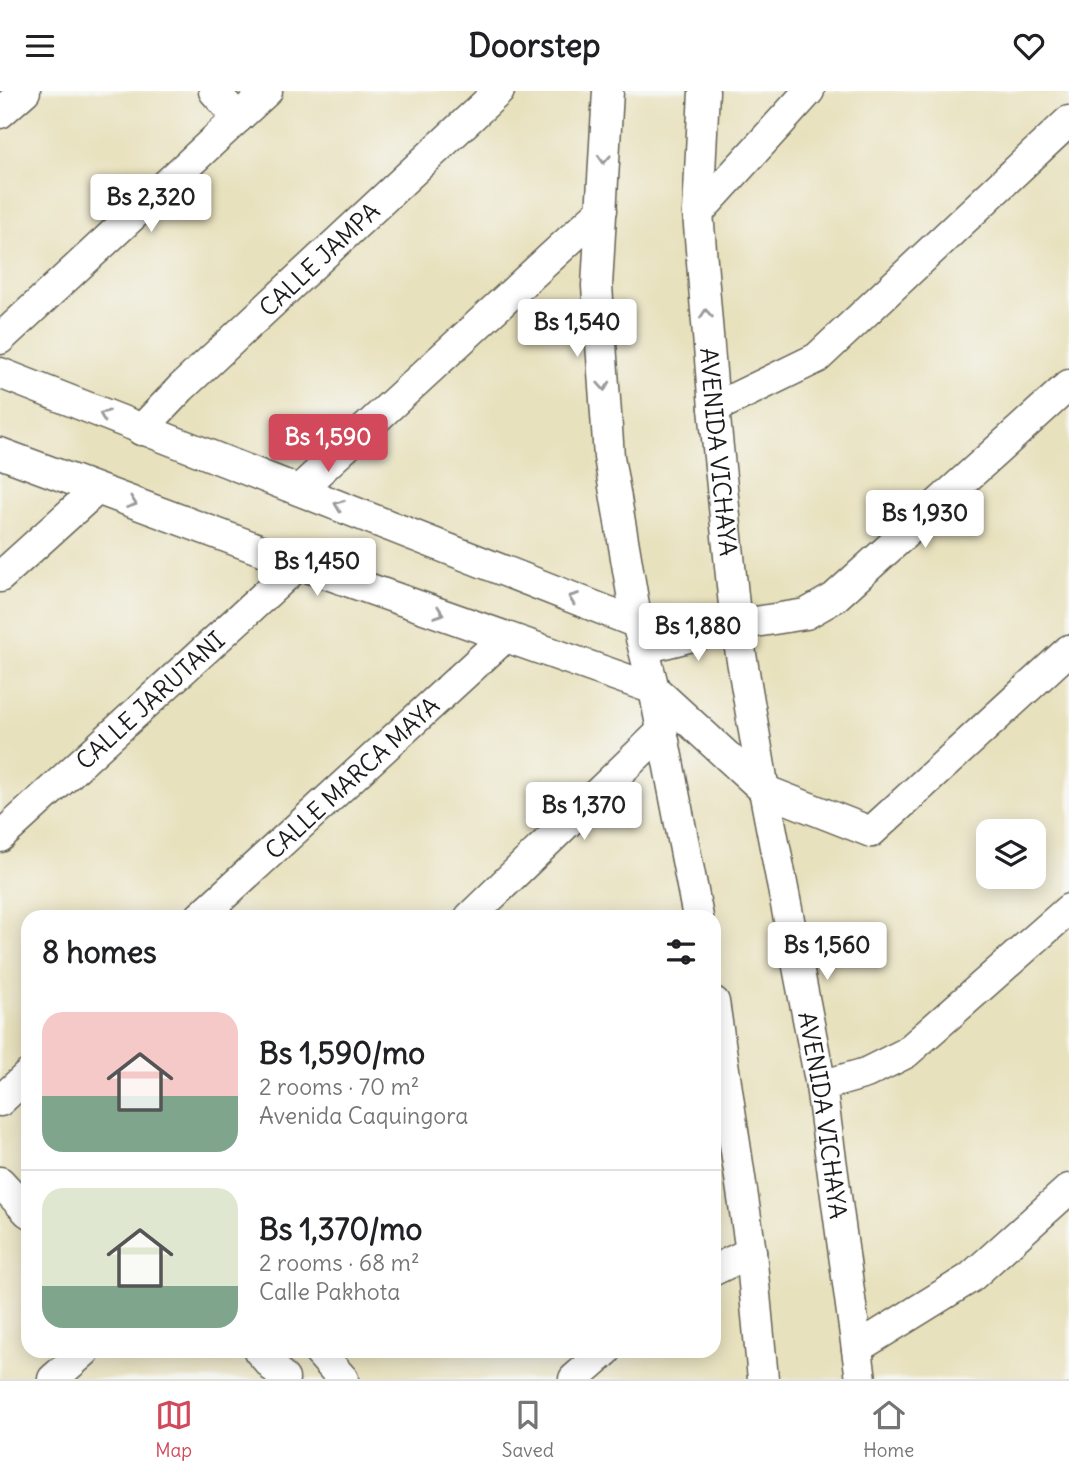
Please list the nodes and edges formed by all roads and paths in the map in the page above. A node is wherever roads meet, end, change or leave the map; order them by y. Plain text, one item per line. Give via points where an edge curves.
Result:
1 (24, 91) edge
2 (214, 91) edge
3 (267, 91) edge
4 (499, 91) edge
5 (608, 91) edge
6 (705, 91) edge
7 (809, 91) edge
8 (0, 113) edge
9 (239, 118) junction
10 (1069, 121) edge
11 (602, 210) junction
12 (698, 213) junction
13 (0, 339) edge
14 (0, 373) edge
15 (1069, 385) edge
16 (714, 408) junction
17 (141, 430) junction
18 (0, 453) edge
19 (96, 490) junction
20 (299, 490) junction
21 (299, 564) junction
22 (0, 577) edge
23 (736, 625) junction
24 (641, 636) junction
25 (505, 637) junction
26 (1069, 650) edge
27 (654, 689) junction
28 (662, 731) junction
29 (764, 790) junction
30 (0, 837) edge
31 (1069, 909) edge
32 (208, 910) edge
33 (477, 910) edge
34 (697, 910) edge
35 (721, 1049) edge
36 (21, 1082) edge
37 (821, 1086) junction
38 (0, 1101) edge
39 (0, 1182) edge
40 (1069, 1189) edge
41 (21, 1204) edge
42 (751, 1252) junction
43 (721, 1267) edge
44 (857, 1348) junction
45 (77, 1358) edge
46 (324, 1358) edge
47 (598, 1358) edge
48 (53, 1379) edge
49 (343, 1379) edge
50 (574, 1379) edge
51 (763, 1379) edge
52 (861, 1379) edge

1 - 8 street
2 - 9 street
3 - 9 street
4 - 17 street, CALLE JAMPA
5 -> 11 street
6 - 12 street, AVENIDA VICHAYA
7 - 12 street
9 - 13 street
10 - 16 street via 817,358
11 - 20 street
11 -> 24 street via 597,286 609,457
16 -> 12 street, AVENIDA VICHAYA
17 -> 14 street
15 - 23 street via 834,598 806,614
16 - 23 street, AVENIDA VICHAYA
17 - 20 street
18 - 19 street
19 -> 21 street
19 - 22 street
24 -> 20 street
21 -> 25 street
21 - 30 street, CALLE JARUTANI
23 - 24 street
23 - 29 street, AVENIDA VICHAYA
24 - 27 street
25 - 27 street
25 - 32 street, CALLE MARCA MAYA
26 - 29 street via 871,832
27 - 28 street
27 - 29 street
28 - 33 street
28 - 34 street
29 - 37 street, AVENIDA VICHAYA
31 - 37 street via 906,1053 866,1073
35 - 42 street
36 - 38 street
37 - 44 street, AVENIDA VICHAYA
39 - 41 street
40 - 44 street via 971,1278
42 - 43 street
42 - 51 street
44 - 52 street, AVENIDA VICHAYA
45 - 48 street
46 - 49 street
47 - 50 street

